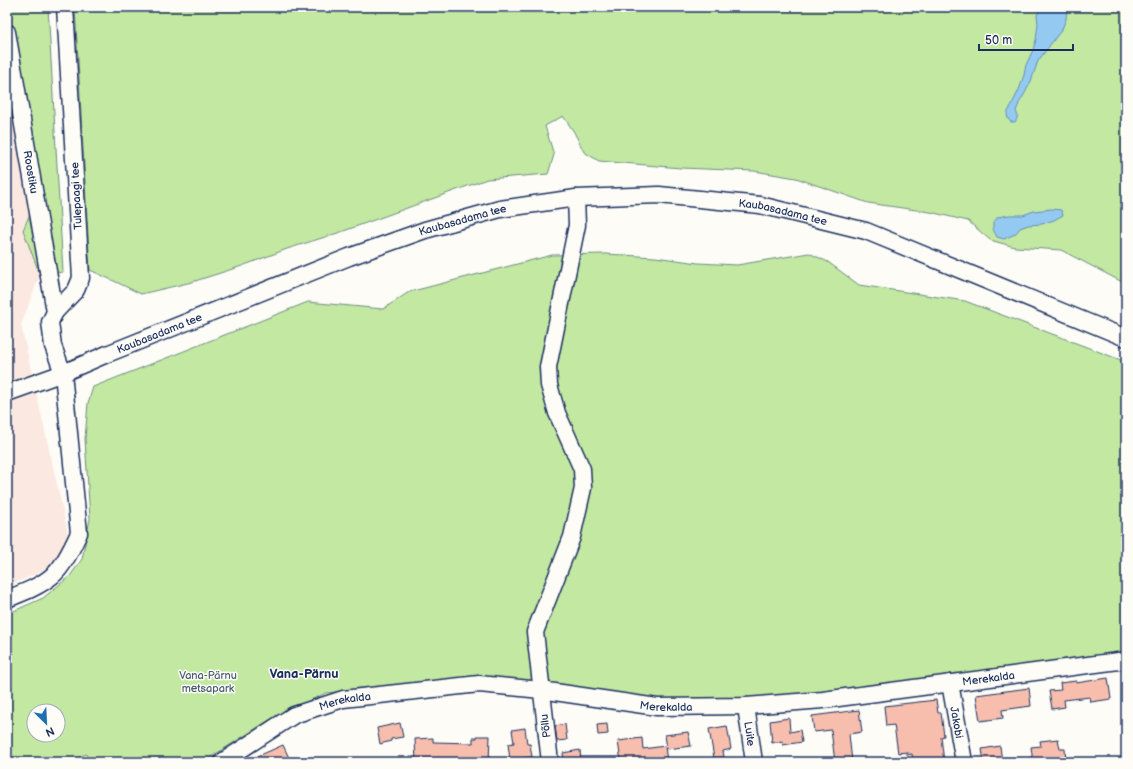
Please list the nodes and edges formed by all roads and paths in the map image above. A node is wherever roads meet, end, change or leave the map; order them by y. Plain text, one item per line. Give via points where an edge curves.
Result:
1 (65, 7) edge
2 (7, 32) edge
3 (576, 198) junction
4 (55, 312) junction
5 (1126, 338) edge
6 (63, 373) junction
7 (7, 392) edge
8 (7, 600) edge
9 (1126, 660) edge
10 (950, 683) junction
11 (541, 690) junction
12 (746, 706) junction
13 (222, 762) edge
14 (550, 762) edge
15 (754, 762) edge
16 (964, 762) edge

1 - 4 street, Tulepaagi tee via 81,278 76,290
2 - 4 street, Roostiku
3 - 5 street, Kaubasadama tee via 659,195 760,204 866,230
3 - 6 street, Kaubasadama tee via 500,209 425,230 349,257
3 - 11 street, Põllu via 577,225 548,367 549,385 557,413 582,469 583,488 572,537 535,632
4 - 6 street via 50,322 54,346
6 - 7 street, Kaubasadama tee
6 - 8 street via 78,533 73,547 53,575
9 - 10 street, Merekalda
10 - 12 street, Merekalda via 823,700
10 - 16 street, Jakobi
11 - 12 street, Merekalda via 657,707
11 - 13 street, Merekalda via 479,684 343,699 294,715
11 - 14 street, Põllu
12 - 15 street, Luite

